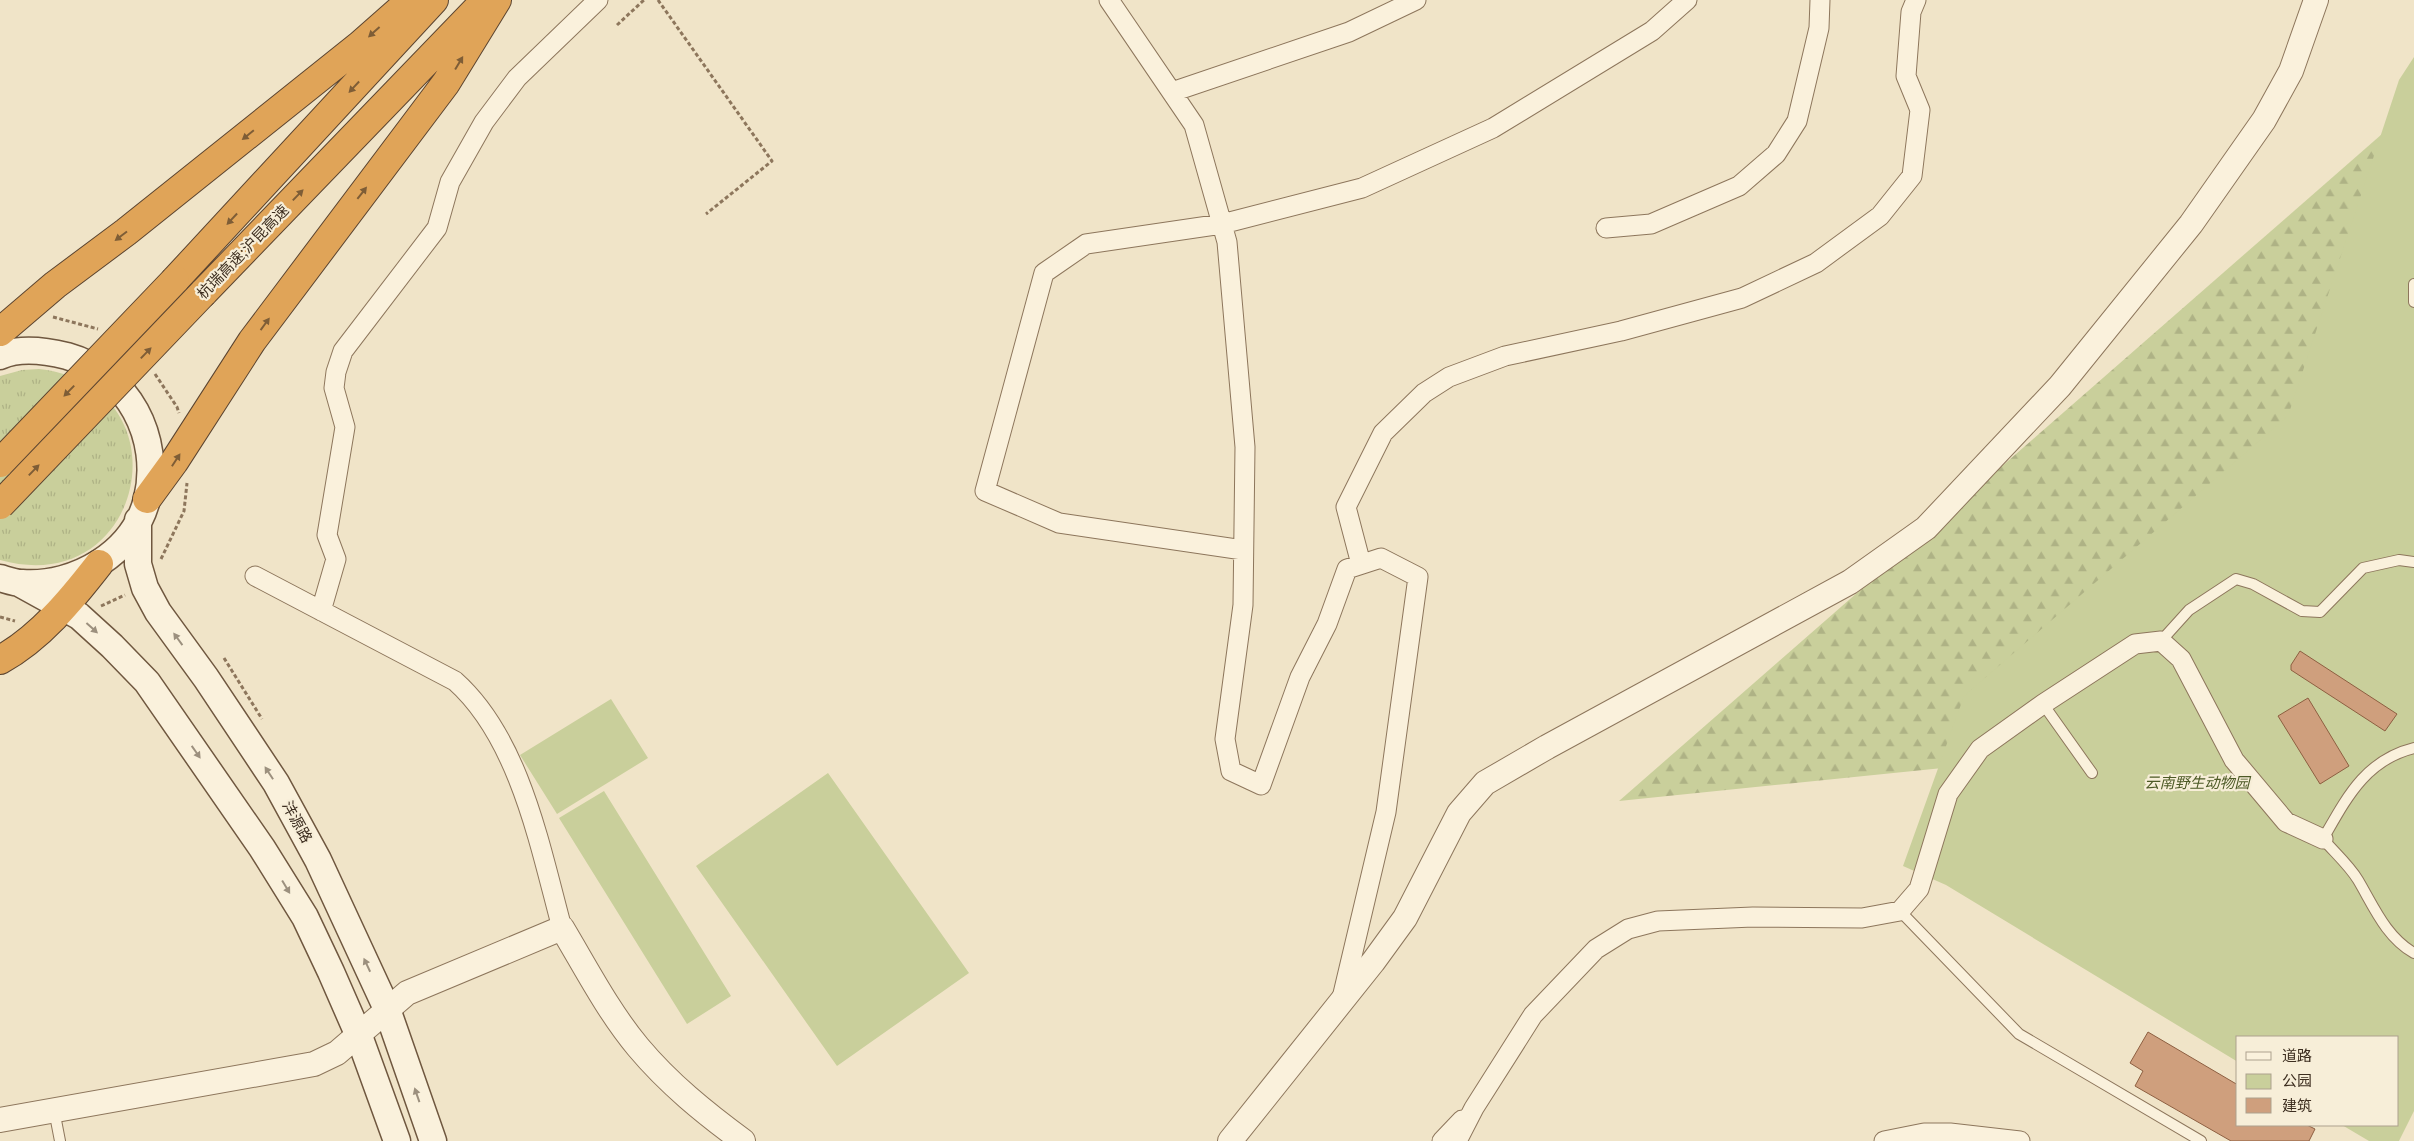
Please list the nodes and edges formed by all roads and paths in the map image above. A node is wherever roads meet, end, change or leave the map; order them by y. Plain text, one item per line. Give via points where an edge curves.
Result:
1 (411, 0) edge
2 (434, 0) edge
3 (486, 0) edge
4 (497, 0) edge
5 (598, 0) edge
6 (644, 0) edge
7 (658, 0) edge
8 (1109, 0) edge
9 (1416, 0) edge
10 (1687, 0) edge
11 (1820, 0) edge
12 (1916, 0) edge
13 (2316, 0) edge
14 (617, 25) dead end
15 (1172, 92) junction
16 (706, 214) dead end
17 (1222, 224) junction
18 (1606, 228) dead end
19 (2414, 284) edge
20 (2414, 302) edge
21 (0, 332) edge
22 (0, 340) edge
23 (46, 350) junction
24 (0, 356) edge
25 (0, 463) edge
26 (0, 505) edge
27 (143, 510) junction
28 (1243, 550) junction
29 (2414, 562) edge
30 (99, 564) junction
31 (1361, 564) junction
32 (255, 576) dead end
33 (10, 581) edge
34 (65, 607) junction
35 (320, 611) junction
36 (2161, 641) junction
37 (0, 660) edge
38 (2043, 704) junction
39 (2414, 748) edge
40 (2092, 773) dead end
41 (2323, 839) junction
42 (1900, 912) junction
43 (562, 928) junction
44 (2414, 953) edge
45 (1342, 998) junction
46 (387, 1009) junction
47 (359, 1036) junction
48 (1474, 1108) junction
49 (54, 1110) junction
50 (0, 1120) edge
51 (60, 1141) edge
52 (397, 1141) edge
53 (433, 1141) edge
54 (743, 1141) edge
55 (1230, 1141) edge
56 (1442, 1141) edge
57 (1457, 1141) edge
58 (1884, 1141) edge
59 (2020, 1141) edge
60 (2201, 1141) edge

1 -> 21 highway via 360,45
2 -> 25 highway, 杭瑞高速;沪昆高速, bridge via 175,280
26 -> 3 highway, 杭瑞高速;沪昆高速, bridge
27 -> 4 highway via 252,341 446,83
5 - 35 street via 516,78 484,122 450,182 437,228 343,351 334,388 345,428 328,535 336,559
6 - 14 path
7 - 16 path via 772,161
8 - 15 street
9 - 15 street via 1349,32
10 - 17 street via 1652,31 1493,128 1362,188
11 - 18 street via 1819,28 1797,122 1776,154 1731,190 1651,224
12 - 31 street via 1911,12 1906,76 1920,110 1912,176 1880,216 1816,263 1742,298 1621,331 1505,356 1449,377 1424,392 1383,433 1346,507
13 - 45 street via 2291,71 2264,120 2191,224 2060,386 1926,528 1850,582 1485,783 1459,813 1405,918
15 - 17 street via 1194,125
17 - 28 street via 1227,242 1245,447
17 - 28 street via 1086,244 1044,272 985,491 1059,523
19 - 20 lane
22 - 23 main road
23 - 24 main road
23 - 27 main road, 沣源路 via 85,361 118,385 141,419 151,459
27 - 30 main road via 129,536
46 -> 27 main road, 沣源路 via 318,860 276,783 144,588 138,564
28 - 31 street via 1243,605 1225,739 1231,771 1261,785 1300,677 1327,624 1347,569
29 - 36 lane via 2399,560 2363,568 2320,612 2302,611 2253,584 2236,579 2190,610
30 - 33 main road via 62,581
30 - 34 highway
31 - 45 street via 1381,558 1418,576 1386,812
32 - 35 street
33 - 34 main road
34 - 37 highway via 16,652
34 -> 47 main road via 112,646 147,682 262,848 305,917
35 - 43 street via 455,681 474,698 496,733 530,809
36 - 38 street via 2135,644
36 - 41 street via 2181,659 2234,760 2286,822
38 - 40 lane
38 - 42 street via 1980,749 1948,794 1919,889
39 - 41 lane via 2361,778
41 - 44 lane via 2357,879 2388,931
42 - 48 street via 1862,918 1753,917 1658,921 1628,930 1596,949 1533,1015
42 - 60 lane via 2019,1034
43 - 46 street via 407,993
43 - 54 street via 602,995 638,1046 695,1106
45 - 55 street
46 - 47 street
53 -> 46 main road, 沣源路
47 - 49 street via 314,1064
47 - 52 main road
48 - 56 street
48 - 57 street
49 - 50 street
49 - 51 lane
58 - 59 street via 1924,1133 1950,1133

